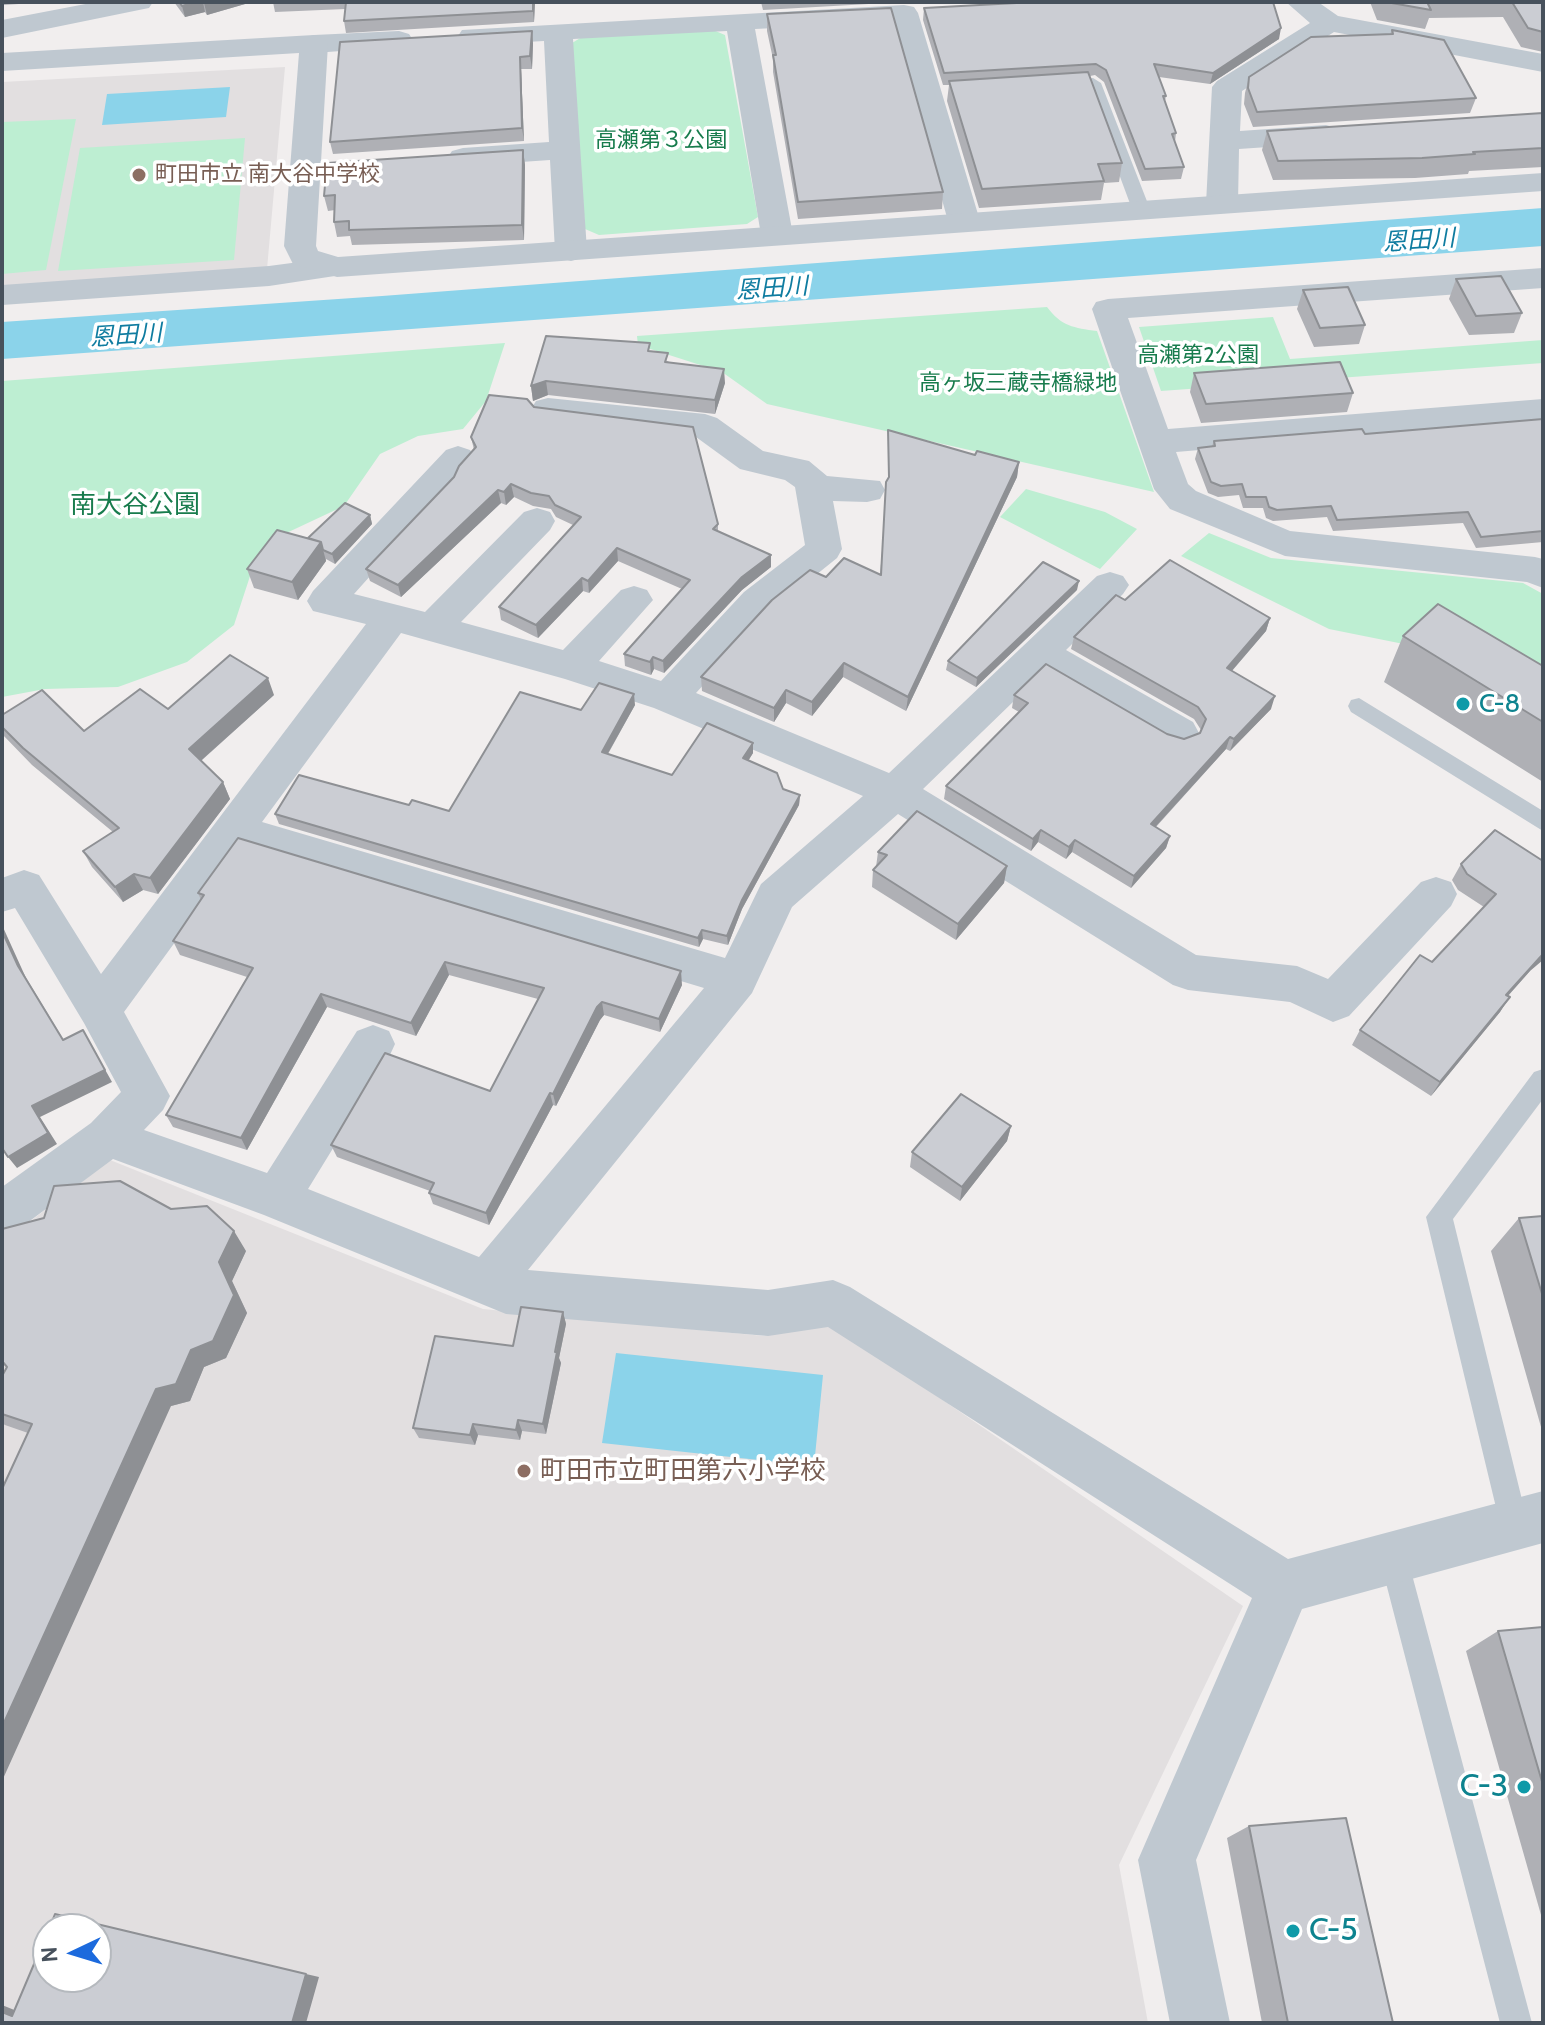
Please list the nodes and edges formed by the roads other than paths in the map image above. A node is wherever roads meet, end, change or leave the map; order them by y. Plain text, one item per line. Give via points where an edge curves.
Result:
1 (139, 2) edge
2 (1300, 2) edge
3 (100, 7) edge
4 (739, 21) junction
5 (1329, 23) junction
6 (2, 29) edge
7 (558, 32) junction
8 (451, 37) edge
9 (421, 39) edge
10 (314, 44) junction
11 (2, 62) edge
12 (1543, 63) edge
13 (1048, 86) edge
14 (1352, 133) edge
15 (1225, 141) junction
16 (565, 150) junction
17 (427, 159) edge
18 (1543, 182) edge
19 (1222, 204) junction
20 (1141, 209) junction
21 (964, 221) junction
22 (777, 235) junction
23 (571, 251) junction
24 (337, 267) junction
25 (1543, 278) edge
26 (2, 295) edge
27 (548, 409) edge
28 (1543, 410) edge
29 (1155, 442) junction
30 (458, 458) dead end
31 (813, 488) junction
32 (867, 490) dead end
33 (537, 521) dead end
34 (1543, 575) edge
35 (1110, 585) dead end
36 (634, 600) dead end
37 (392, 617) junction
38 (432, 629) junction
39 (1039, 653) junction
40 (571, 666) junction
41 (668, 698) junction
42 (1359, 706) dead end
43 (1179, 733) dead end
44 (895, 792) junction
45 (1543, 822) edge
46 (234, 830) junction
47 (1436, 894) dead end
48 (2, 895) edge
49 (737, 980) junction
50 (100, 1010) junction
51 (373, 1044) dead end
52 (1543, 1080) edge
53 (107, 1137) junction
54 (277, 1198) junction
55 (2, 1214) edge
56 (487, 1284) junction
57 (1528, 1520) edge
58 (1393, 1556) junction
59 (1284, 1587) junction
60 (1200, 2023) edge
61 (1516, 2023) edge

1 - 3 street
2 - 5 street
3 - 6 street
4 - 7 street
4 - 21 street via 911,12
4 - 22 street
5 - 12 street
5 - 15 street via 1227,87
7 - 8 street
7 - 16 street
9 - 10 street
10 - 11 street
10 - 24 street via 320,167 300,246 304,257
13 - 20 lane via 1093,83
14 - 15 street
15 - 19 street
16 - 17 street
16 - 23 street
18 - 19 street
19 - 20 street
20 - 21 street
21 - 22 street
22 - 23 street
23 - 24 street
24 - 26 street
25 - 29 street via 1108,309
27 - 31 street via 705,426 752,461 796,470 812,481
28 - 29 street
29 - 34 street via 1172,489 1183,500 1285,543
30 - 37 street via 326,601
31 - 32 street
31 - 41 street via 824,549 757,602
33 - 38 street
35 - 39 street
36 - 40 street
37 - 38 street
37 - 46 street
38 - 40 street
39 - 43 street
39 - 44 street
40 - 41 street
41 - 44 street
42 - 45 lane
44 - 47 street via 1188,972 1297,984 1333,1003
44 - 49 street via 776,896
46 - 49 street
46 - 50 street
48 - 50 street via 24,887
49 - 56 street
50 - 53 street via 147,1096
51 - 54 street
52 - 57 lane via 1439,1217
53 - 54 street
53 - 55 street
54 - 56 street
56 - 59 street via 506,1291 768,1313 833,1303
57 - 58 street
58 - 59 street
58 - 61 lane
59 - 60 street via 1167,1860

